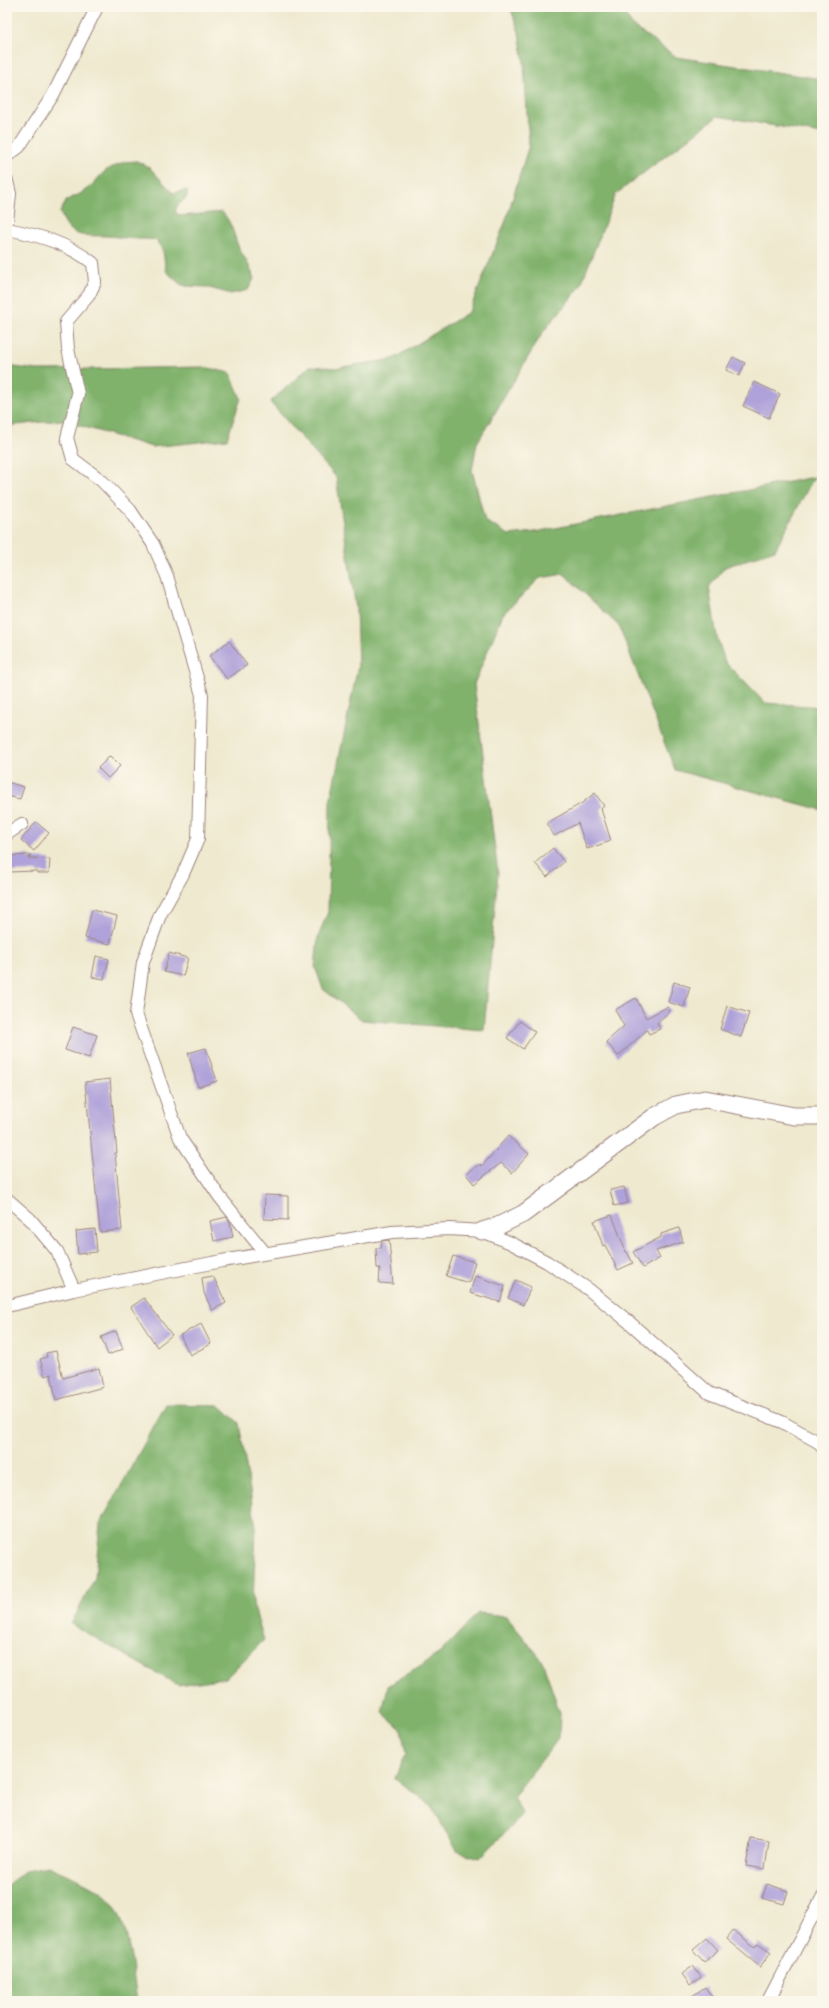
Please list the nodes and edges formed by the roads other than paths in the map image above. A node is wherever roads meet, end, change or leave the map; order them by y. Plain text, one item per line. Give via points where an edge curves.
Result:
1 (97, 7) edge
2 (7, 156) edge
3 (7, 181) edge
4 (7, 221) edge
5 (7, 229) edge
6 (22, 824) dead end
7 (7, 834) edge
8 (822, 1116) edge
9 (7, 1199) edge
10 (482, 1231) junction
11 (265, 1253) junction
12 (74, 1290) junction
13 (7, 1306) edge
14 (822, 1447) edge
15 (822, 1898) edge
16 (768, 2001) edge

1 - 2 street via 53,96 19,147
3 - 4 street via 10,194
5 - 11 street via 38,235 77,251 93,263 95,282 89,295 66,322 68,349 78,394 67,438 73,459 102,481 130,510 153,544 167,576 202,695 198,839 183,874 160,915 143,962 136,1014 180,1138 219,1196
6 - 7 street
8 - 10 street via 794,1116 705,1099 676,1105 654,1117 523,1214
9 - 12 street via 30,1218 57,1251
10 - 11 street via 392,1232
10 - 14 street via 547,1262 588,1289 709,1393 782,1422 818,1442
11 - 12 street
12 - 13 street
15 - 16 street

